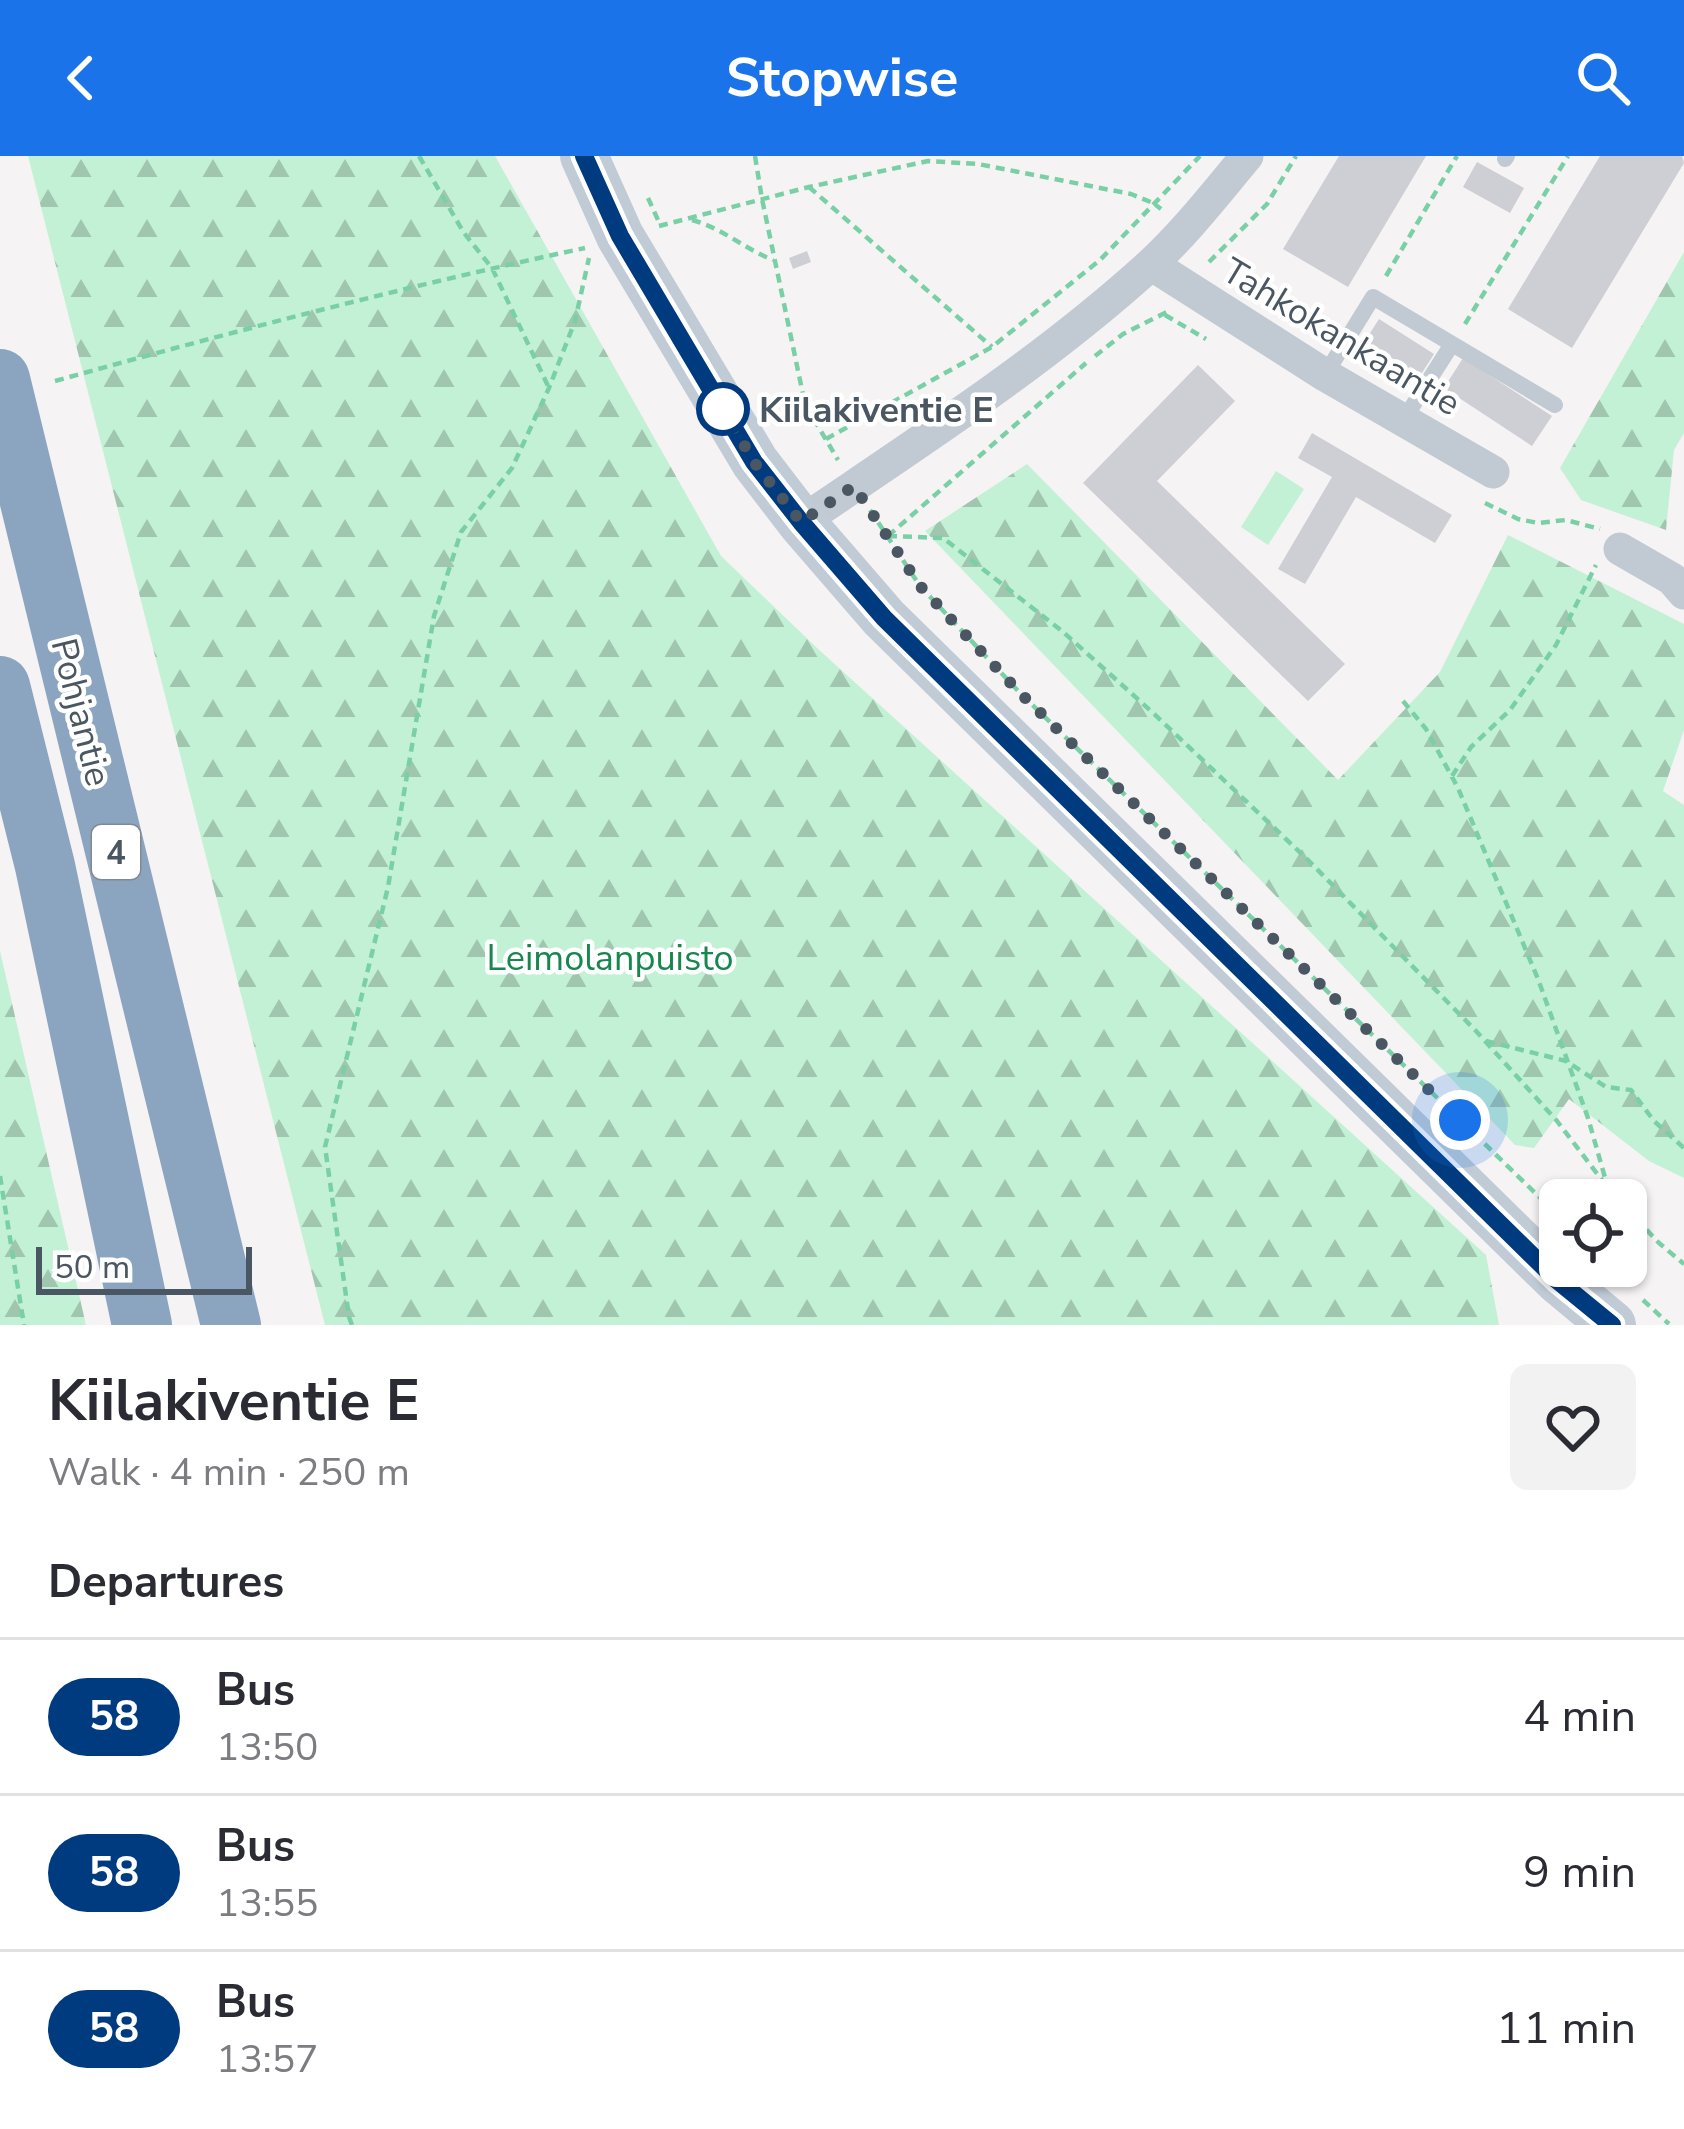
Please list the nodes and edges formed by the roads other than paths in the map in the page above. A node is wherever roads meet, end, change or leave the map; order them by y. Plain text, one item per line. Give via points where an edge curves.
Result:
1 (584, 156) edge
2 (1247, 156) edge
3 (1151, 264) junction
4 (1453, 344) junction
5 (1325, 375) junction
6 (28, 380) edge
7 (1556, 405) dead end
8 (1403, 421) junction
9 (1493, 472) dead end
10 (801, 522) junction
11 (1602, 546) road end
12 (1684, 593) edge
13 (0, 686) edge
14 (1539, 1262) edge
15 (1562, 1287) edge
16 (1574, 1287) edge
17 (1619, 1305) edge
18 (142, 1325) edge
19 (231, 1325) edge
20 (1587, 1325) edge

1 - 10 street via 606,241
2 - 3 street
3 - 5 street, Tahkokankaantie
3 - 10 street via 1055,346
4 - 5 lane via 1373,297
4 - 7 lane
4 - 8 lane
5 - 8 street, Tahkokankaantie
6 - 19 highway, Pohjantie / 4
8 - 9 street, Tahkokankaantie
10 - 14 street via 884,618
11 - 12 street via 1672,579
13 - 18 highway, Pohjantie / 4
15 - 20 street
16 - 17 street

